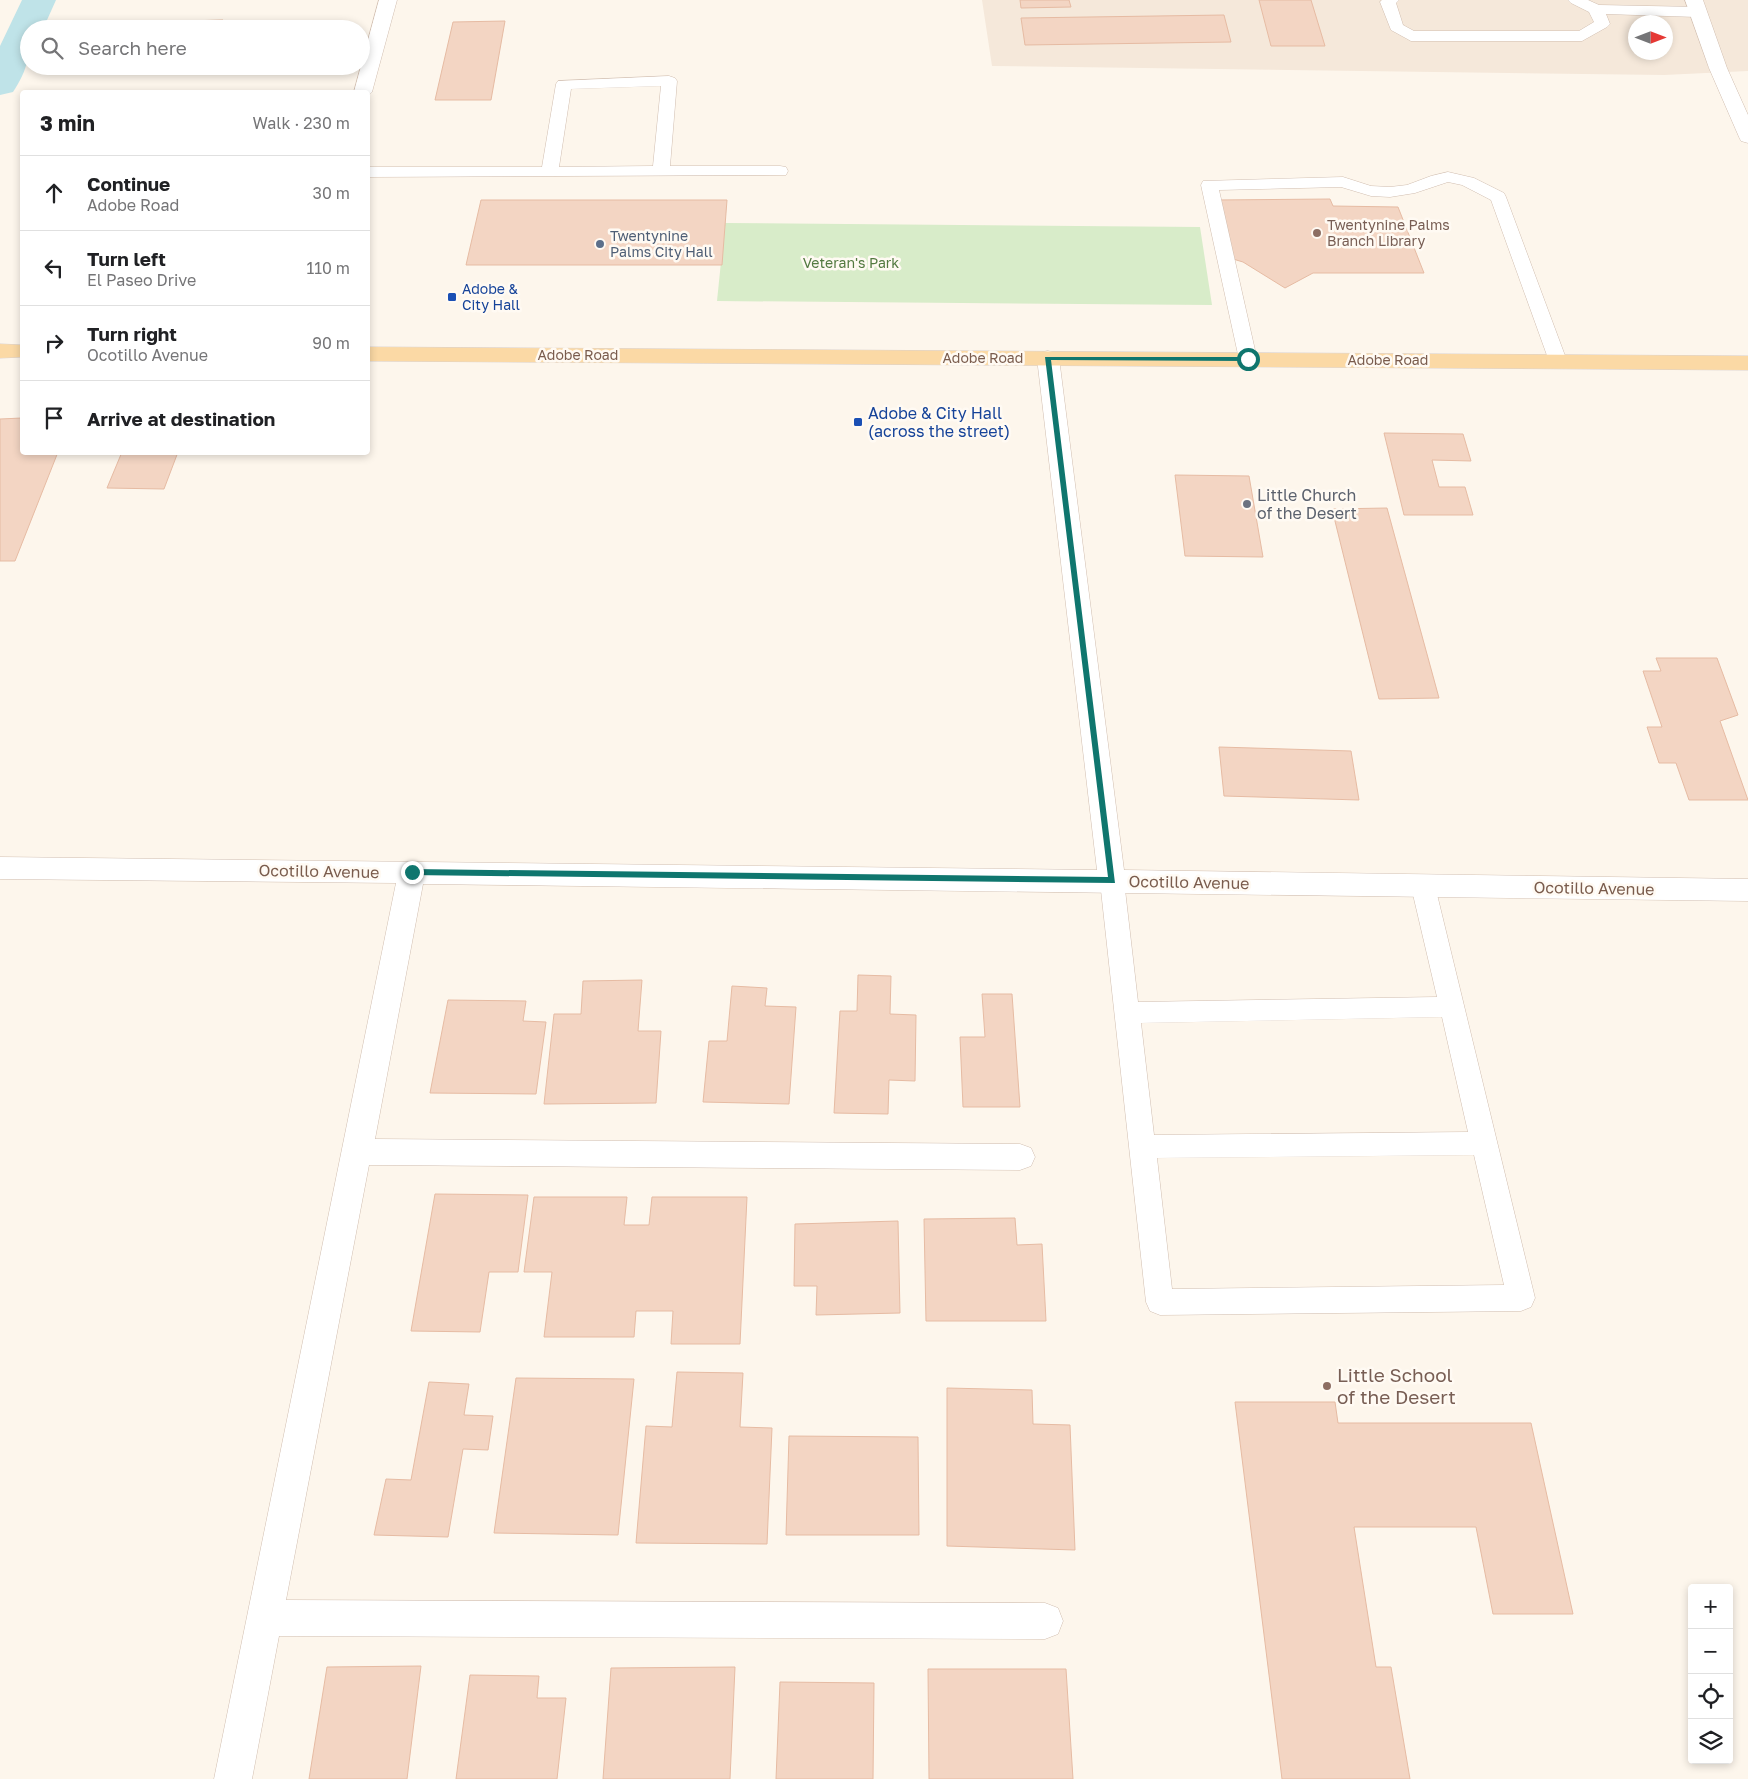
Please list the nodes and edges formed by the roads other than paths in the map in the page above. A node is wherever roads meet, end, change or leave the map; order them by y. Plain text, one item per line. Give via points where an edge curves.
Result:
1 (388, 0) edge
2 (1391, 0) edge
3 (1576, 0) edge
4 (1696, 6) edge
5 (1596, 9) junction
6 (370, 66) edge
7 (368, 75) edge
8 (364, 90) edge
9 (1748, 137) edge
10 (550, 171) junction
11 (661, 171) junction
12 (780, 171) dead end
13 (370, 172) edge
14 (0, 351) edge
15 (20, 351) edge
16 (370, 354) edge
17 (1048, 358) junction
18 (1248, 359) junction
19 (1558, 361) junction
20 (1748, 363) edge
21 (0, 868) edge
22 (412, 872) junction
23 (1112, 881) junction
24 (1423, 886) junction
25 (1748, 890) edge
26 (1452, 1007) junction
27 (1127, 1013) junction
28 (1484, 1143) junction
29 (1142, 1147) junction
30 (356, 1152) junction
31 (1020, 1157) dead end
32 (264, 1618) junction
33 (1045, 1621) dead end
34 (232, 1779) edge

1 - 6 street
2 - 5 lane via 1388,2 1396,27 1411,36 1582,36 1602,24
3 - 5 lane
4 - 5 lane
4 - 9 street
7 - 8 street
10 - 11 lane
10 - 11 lane via 564,84 669,81
10 - 13 lane
11 - 12 lane
14 - 15 main road
16 - 17 main road, Adobe Road
17 - 18 main road, Adobe Road
17 - 23 street
18 - 19 main road, Adobe Road
18 - 19 lane via 1209,185 1343,182 1381,194 1416,188 1448,177 1470,181 1498,197
19 - 20 main road, Adobe Road
21 - 22 street, Ocotillo Avenue
22 - 23 street, Ocotillo Avenue
22 - 30 street
23 - 24 street, Ocotillo Avenue
23 - 27 lane
24 - 25 street, Ocotillo Avenue
24 - 26 lane
26 - 27 lane
26 - 28 lane
27 - 29 lane
28 - 29 lane
28 - 29 lane via 1521,1298 1160,1302
30 - 31 street
30 - 32 street
32 - 33 street
32 - 34 street

